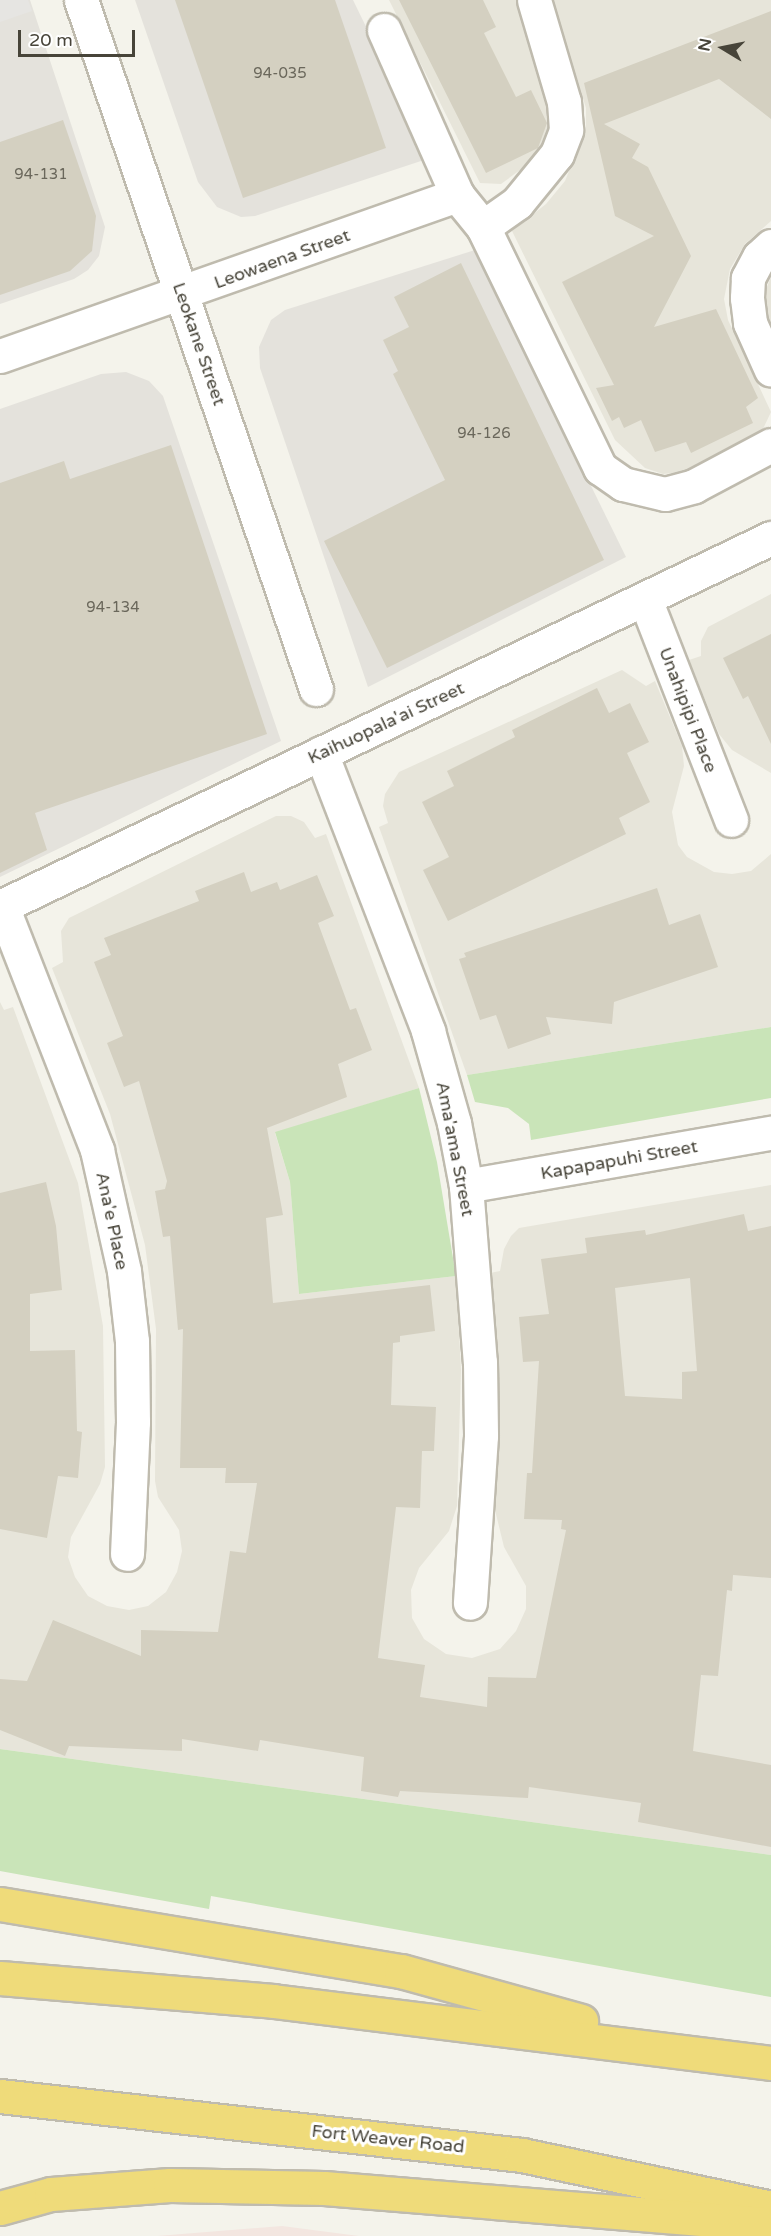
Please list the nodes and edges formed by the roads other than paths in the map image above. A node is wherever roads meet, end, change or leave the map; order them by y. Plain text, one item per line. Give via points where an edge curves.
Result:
1 (81, 0) edge
2 (534, 0) edge
3 (384, 30) dead end
4 (457, 195) junction
5 (483, 227) junction
6 (771, 246) edge
7 (182, 294) junction
8 (0, 356) edge
9 (771, 370) edge
10 (771, 445) edge
11 (771, 537) edge
12 (645, 599) junction
13 (316, 689) dead end
14 (321, 753) junction
15 (731, 820) dead end
16 (1, 906) edge
17 (771, 1133) edge
18 (466, 1186) junction
19 (127, 1554) dead end
20 (470, 1603) dead end
21 (0, 1904) edge
22 (0, 1978) edge
23 (690, 2051) junction
24 (771, 2063) edge
25 (0, 2096) edge
26 (0, 2208) edge
27 (771, 2208) edge
28 (771, 2224) edge

1 - 7 street, Leokane Street
2 - 5 street via 564,102 566,130 557,154 517,203
3 - 4 street
4 - 5 street
4 - 7 street, Leowaena Street
5 - 10 street via 600,468 623,484 665,494 694,486
6 - 9 street via 759,257 748,278 747,298 750,323
7 - 8 street, Leowaena Street
7 - 13 street, Leokane Street
11 - 12 street, Kaihuopala'ai Street
12 - 14 street, Kaihuopala'ai Street
12 - 15 street, Unahipipi Place
14 - 16 street, Kaihuopala'ai Street
14 - 18 street, Ama'ama Street via 428,1031
16 - 19 street, Ana'e Place via 97,1150 124,1271 132,1341 134,1422
17 - 18 street, Kapapapuhi Street
18 - 20 street, Ama'ama Street via 480,1362 481,1436
21 - 23 highway via 401,1971
22 - 23 highway via 273,2001
23 - 24 highway
25 - 27 highway, Fort Weaver Road via 522,2155
26 - 28 highway via 51,2194 170,2185 324,2188

